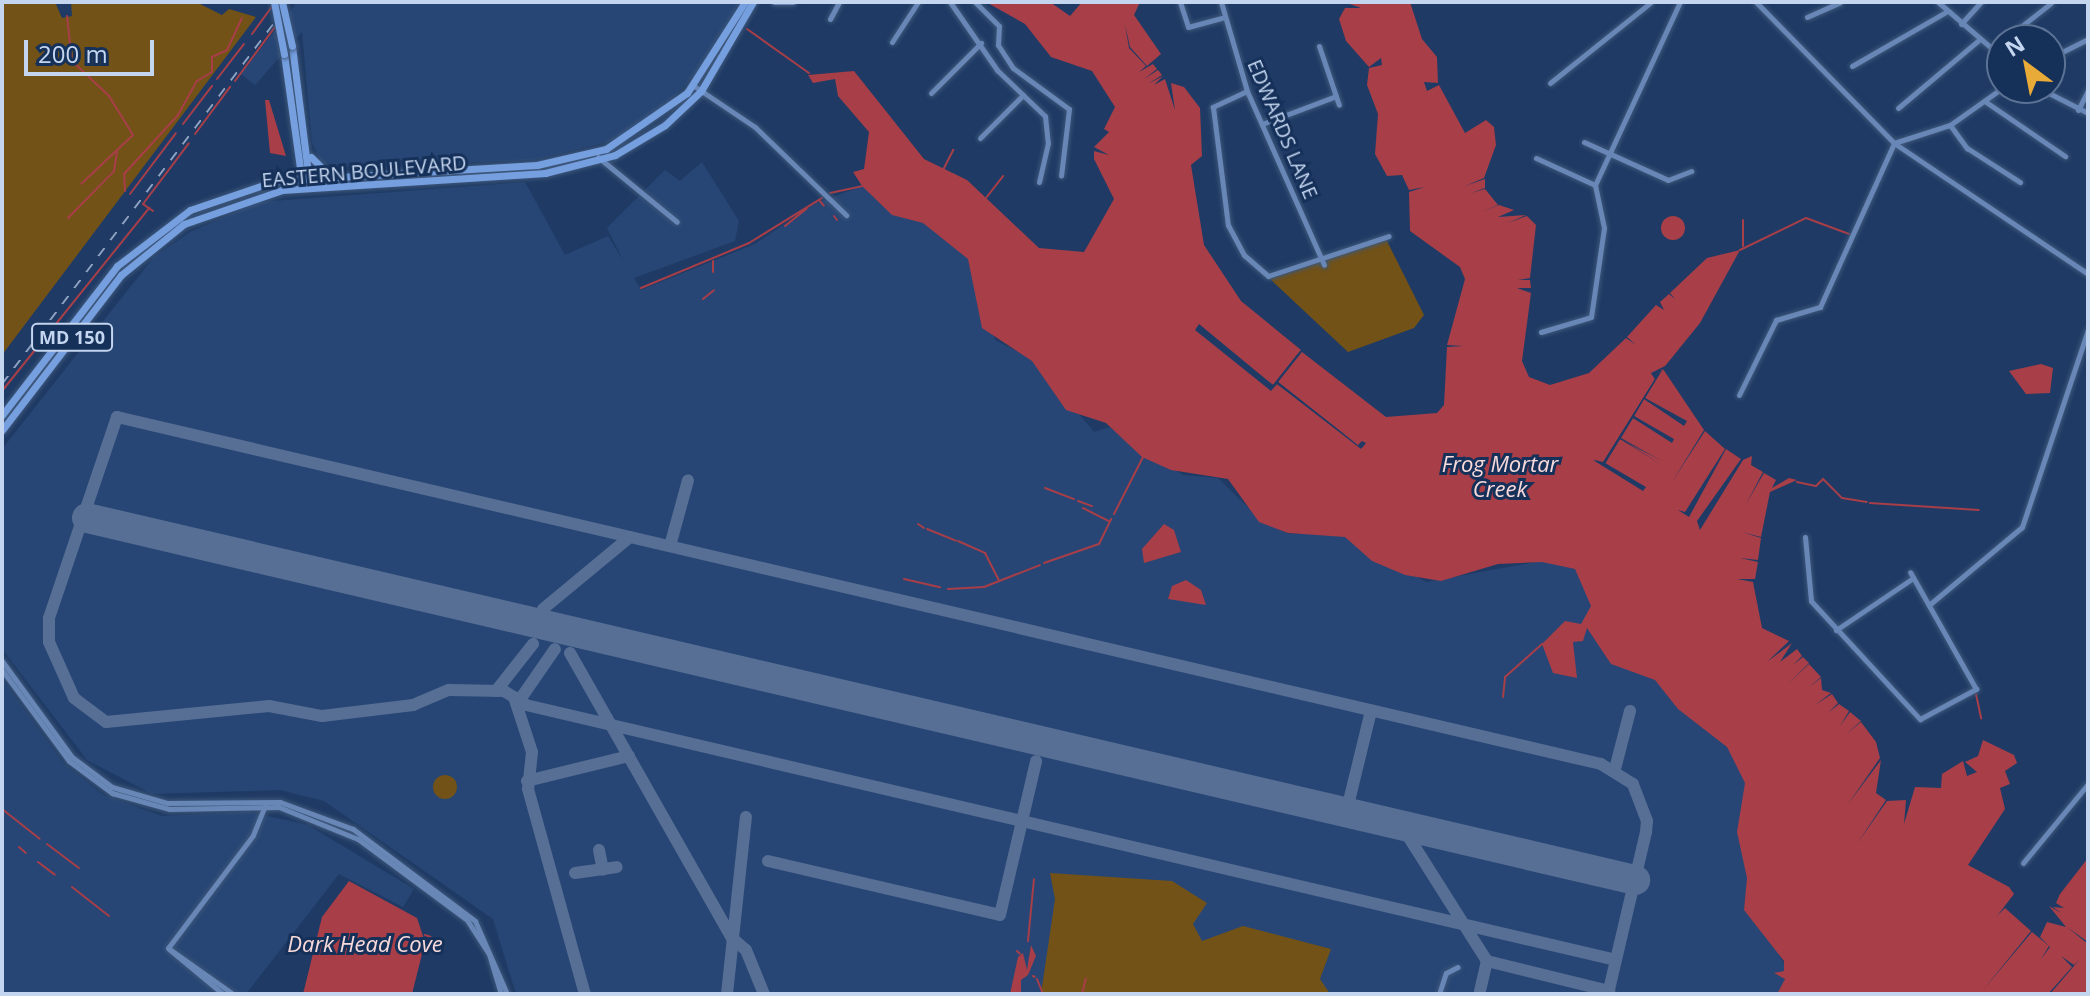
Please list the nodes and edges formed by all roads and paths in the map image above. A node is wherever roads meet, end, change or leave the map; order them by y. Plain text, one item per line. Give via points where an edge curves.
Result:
1 (274, 2) edge
2 (282, 2) edge
3 (745, 2) edge
4 (753, 2) edge
5 (774, 2) edge
6 (793, 2) edge
7 (839, 2) edge
8 (918, 2) edge
9 (950, 2) edge
10 (975, 2) edge
11 (1180, 2) edge
12 (1221, 2) edge
13 (1651, 2) edge
14 (1680, 2) edge
15 (1756, 2) edge
16 (1840, 2) edge
17 (1938, 2) edge
18 (1981, 2) edge
19 (2051, 3) edge
20 (1946, 12) junction
21 (1807, 17) dead end
22 (1222, 18) junction
23 (830, 19) dead end
24 (1961, 24) junction
25 (2024, 24) edge
26 (1980, 39) junction
27 (2088, 39) edge
28 (892, 42) dead end
29 (981, 43) junction
30 (1986, 43) edge
31 (1319, 46) dead end
32 (2066, 50) edge
33 (1852, 66) dead end
34 (1550, 83) dead end
35 (697, 88) junction
36 (2088, 90) edge
37 (1247, 91) junction
38 (931, 93) dead end
39 (1023, 95) junction
40 (1336, 96) junction
41 (1986, 102) edge
42 (2066, 103) edge
43 (1989, 104) edge
44 (1339, 105) dead end
45 (1898, 108) dead end
46 (2078, 110) junction
47 (2088, 113) edge
48 (294, 121) junction
49 (1262, 124) junction
50 (1950, 125) junction
51 (305, 136) junction
52 (980, 138) dead end
53 (1584, 142) dead end
54 (1894, 143) junction
55 (1610, 154) junction
56 (598, 156) junction
57 (2065, 156) dead end
58 (1536, 158) dead end
59 (1691, 171) dead end
60 (332, 176) junction
61 (1061, 176) dead end
62 (306, 178) junction
63 (268, 182) junction
64 (1039, 182) dead end
65 (2020, 182) dead end
66 (1595, 185) junction
67 (307, 188) junction
68 (846, 215) dead end
69 (677, 222) dead end
70 (1389, 236) dead end
71 (1323, 263) junction
72 (2088, 274) edge
73 (2088, 330) edge
74 (1541, 332) dead end
75 (1739, 395) dead end
76 (2, 415) edge
77 (2, 430) edge
78 (1805, 537) dead end
79 (1929, 605) junction
80 (1836, 630) junction
81 (2, 661) edge
82 (2, 670) edge
83 (2088, 784) edge
84 (265, 803) junction
85 (2023, 863) dead end
86 (168, 948) junction
87 (1458, 967) dead end
88 (223, 994) edge
89 (233, 994) edge
90 (501, 994) edge
91 (507, 994) edge
92 (1439, 994) edge

1 - 48 main road, bridge
2 - 51 main road, bridge
3 - 35 main road, EASTERN BOULEVARD / MD 150
4 - 35 main road, EASTERN BOULEVARD / MD 150
5 - 6 street
7 - 23 street
8 - 28 street
9 - 29 street
10 - 61 street via 999,26 998,45 1013,68 1068,106
11 - 22 street via 1188,27
12 - 22 street, EDWARDS LANE
13 - 34 street
14 - 55 street
15 - 54 street
16 - 21 street
17 - 20 street
18 - 24 street
19 - 25 street
20 - 24 street
20 - 33 street
22 - 37 street, EDWARDS LANE
24 - 26 street
26 - 30 street
26 - 45 street
27 - 32 street
29 - 38 street
29 - 39 street
31 - 40 street
35 - 56 main road, EASTERN BOULEVARD / MD 150 via 651,135
35 - 68 street via 755,127
36 - 46 street
37 - 49 street, EDWARDS LANE
37 - 71 street via 1213,107 1234,241 1268,276
39 - 52 street
39 - 64 street via 1048,126
40 - 44 street
40 - 49 street
41 - 50 street
42 - 46 street
43 - 57 street
46 - 47 street
48 - 62 main road
48 - 63 main road via 296,168
49 - 71 street, EDWARDS LANE
50 - 54 street
50 - 65 street via 1967,148
51 - 60 main road via 313,166
51 - 62 main road
53 - 55 street
54 - 72 street
54 - 75 street via 1820,307 1776,320
55 - 59 street via 1668,180
55 - 66 street
56 - 60 main road, EASTERN BOULEVARD / MD 150 via 537,165
56 - 67 main road, EASTERN BOULEVARD / MD 150 via 545,173
56 - 69 street
58 - 66 street
60 - 62 main road, EASTERN BOULEVARD / MD 150
62 - 63 main road, EASTERN BOULEVARD / MD 150
62 - 67 main road
63 - 76 main road, EASTERN BOULEVARD / MD 150 via 206,201 145,240
66 - 74 street via 1604,228 1591,317
67 - 77 main road, EASTERN BOULEVARD / MD 150 via 230,203 147,250
70 - 71 street
73 - 79 street via 2022,527
78 - 80 street via 1805,589
79 - 80 street via 1911,575
79 - 80 street via 1976,691 1916,718
81 - 84 street via 72,757 112,787 167,803
82 - 84 street via 69,761 112,793 169,809
83 - 85 street
84 - 86 street via 253,835
84 - 90 street via 327,821 457,911 485,944
84 - 91 street via 347,826 464,910 492,946
86 - 88 street
86 - 89 street
87 - 92 street via 1446,973

